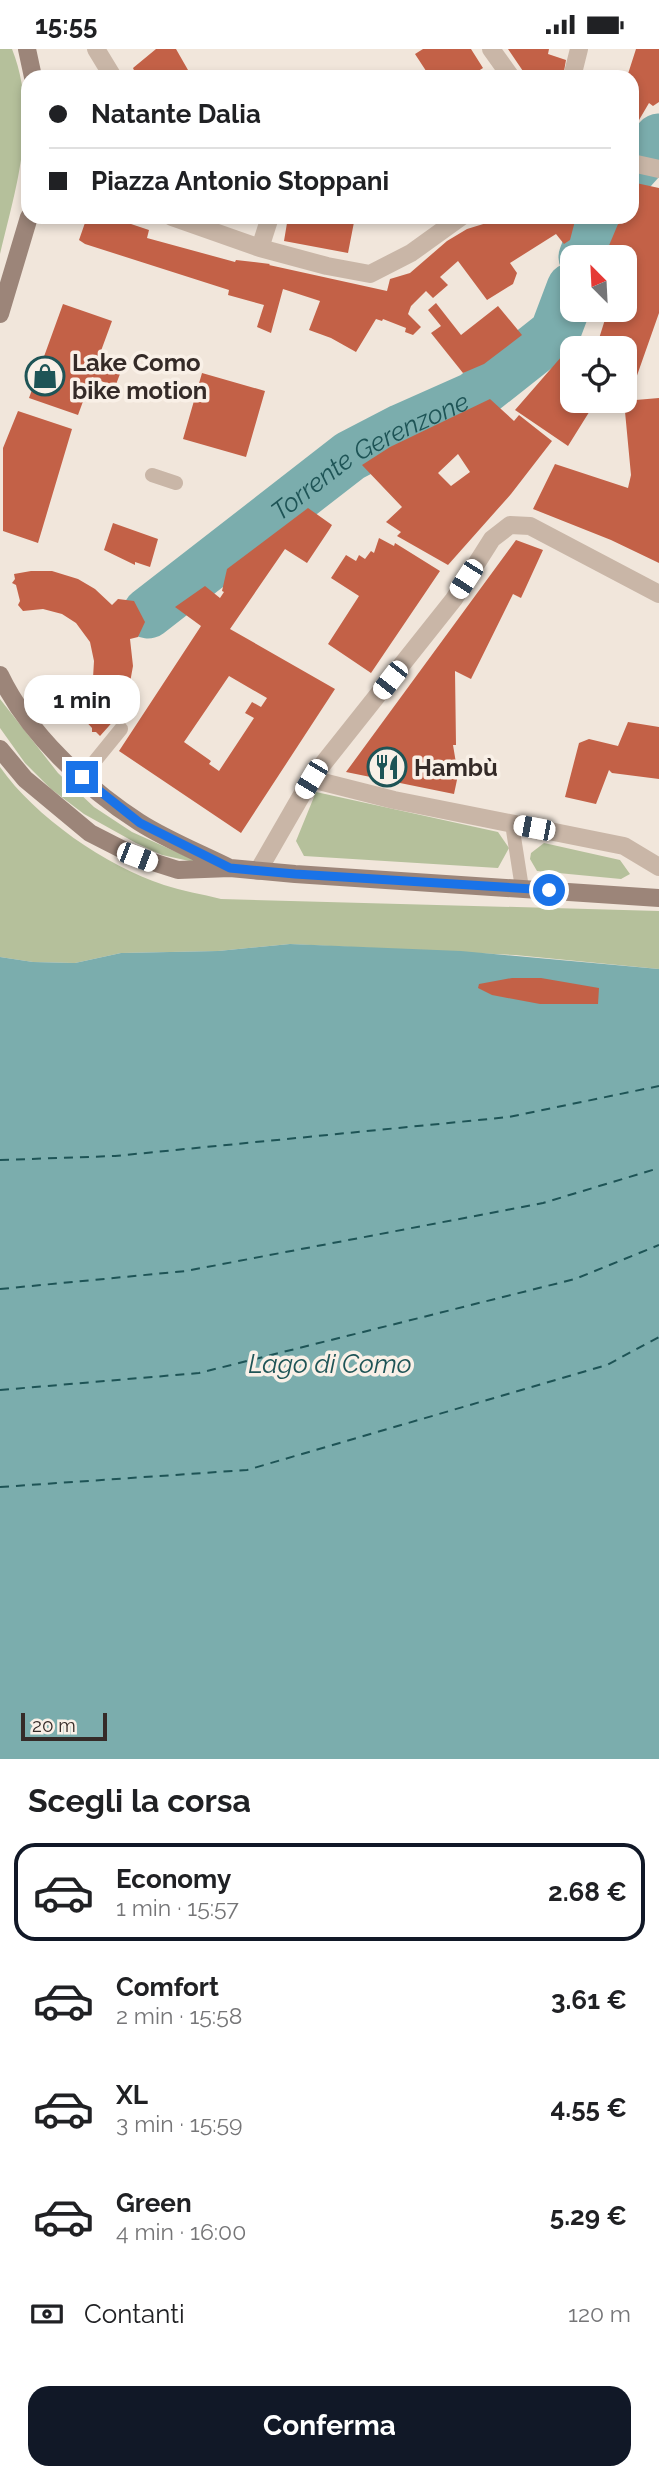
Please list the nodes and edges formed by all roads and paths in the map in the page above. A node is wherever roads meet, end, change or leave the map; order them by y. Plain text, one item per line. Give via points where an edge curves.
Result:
1 (27, 49) edge
2 (96, 49) edge
3 (491, 49) edge
4 (579, 49) edge
5 (32, 70) edge
6 (109, 70) edge
7 (505, 70) edge
8 (574, 70) edge
9 (639, 165) edge
10 (659, 169) edge
11 (27, 224) edge
12 (193, 224) edge
13 (268, 224) edge
14 (448, 224) edge
15 (260, 248) junction
16 (0, 314) edge
17 (152, 475) dead end
18 (176, 483) dead end
19 (659, 594) edge
20 (0, 675) edge
21 (121, 729) dead end
22 (0, 749) edge
23 (82, 777) junction
24 (311, 779) junction
25 (512, 824) junction
26 (659, 867) edge
27 (230, 868) junction
28 (258, 871) junction
29 (522, 888) junction
30 (659, 898) edge

1 - 5 main road
2 - 6 street
3 - 7 street
4 - 8 street
9 - 10 street
11 - 16 main road
12 - 15 street
13 - 15 street
14 - 15 street via 411,253 370,274
17 - 18 lane
19 - 24 street via 530,526 510,525 492,539 454,599
20 - 23 main road via 35,729
21 - 23 lane
22 - 27 main road via 25,779 90,833 152,863 178,870
23 - 27 main road via 140,823
24 - 25 street
24 - 28 street
25 - 26 street via 624,846
25 - 29 lane
27 - 28 main road
28 - 29 main road
29 - 30 main road

